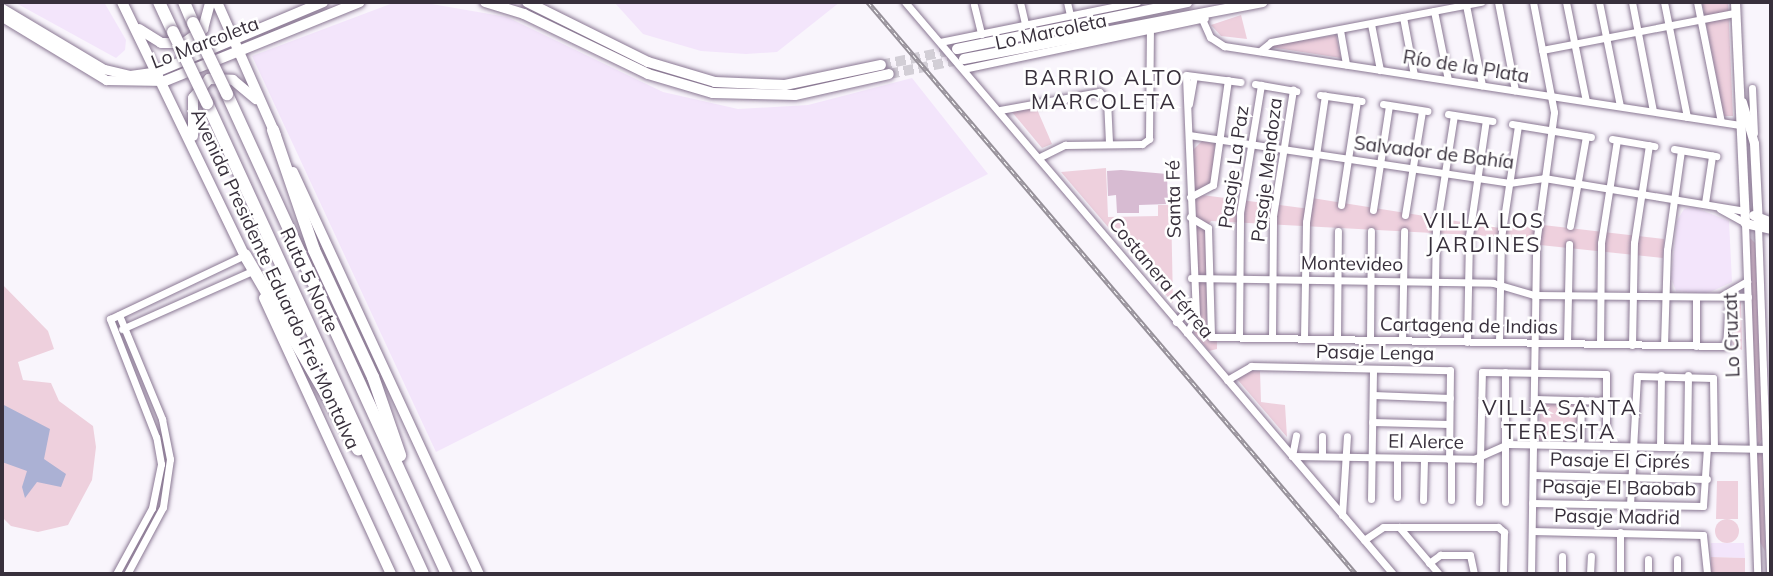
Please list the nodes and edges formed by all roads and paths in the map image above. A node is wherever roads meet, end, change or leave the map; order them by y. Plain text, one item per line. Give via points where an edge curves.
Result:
1 (122, 2) edge
2 (159, 2) edge
3 (184, 2) edge
4 (210, 2) edge
5 (217, 2) edge
6 (323, 2) edge
7 (360, 2) edge
8 (485, 2) edge
9 (527, 2) edge
10 (905, 2) edge
11 (1020, 2) edge
12 (1067, 2) edge
13 (1137, 2) edge
14 (1187, 2) edge
15 (1263, 2) edge
16 (1270, 2) edge
17 (1481, 2) edge
18 (1498, 2) edge
19 (1532, 2) edge
20 (1566, 2) edge
21 (1599, 2) edge
22 (1632, 2) edge
23 (1664, 2) edge
24 (1697, 2) edge
25 (1735, 2) edge
26 (1124, 3) edge
27 (974, 5) dead end
28 (1466, 5) junction
29 (2, 8) edge
30 (1434, 11) junction
31 (1735, 13) junction
32 (553, 15) junction
33 (1070, 15) junction
34 (2, 17) edge
35 (1403, 17) junction
36 (1202, 19) junction
37 (1701, 19) junction
38 (570, 22) junction
39 (1025, 24) junction
40 (1371, 24) junction
41 (545, 25) junction
42 (135, 26) junction
43 (1669, 26) junction
44 (1150, 29) junction
45 (1340, 30) junction
46 (562, 32) junction
47 (1637, 32) junction
48 (981, 34) junction
49 (1606, 38) junction
50 (232, 39) junction
51 (940, 42) junction
52 (1574, 44) junction
53 (957, 49) tunnel mouth
54 (1542, 50) junction
55 (237, 51) junction
56 (1260, 51) junction
57 (963, 64) junction
58 (1346, 64) junction
59 (881, 65) tunnel mouth
60 (1380, 70) junction
61 (159, 71) junction
62 (889, 75) tunnel mouth
63 (1414, 75) junction
64 (1228, 80) junction
65 (1448, 80) junction
66 (165, 81) junction
67 (1241, 82) dead end
68 (1258, 84) joint
69 (1482, 85) junction
70 (1752, 88) dead end
71 (1515, 90) junction
72 (1739, 94) junction
73 (1552, 96) junction
74 (1586, 101) junction
75 (1620, 106) junction
76 (263, 108) junction
77 (1000, 110) junction
78 (1653, 111) junction
79 (1687, 117) junction
80 (1721, 122) junction
81 (1740, 125) junction
82 (273, 130) junction
83 (1552, 131) junction
84 (1189, 135) junction
85 (1220, 139) junction
86 (194, 143) junction
87 (1109, 143) junction
88 (1754, 143) junction
89 (1251, 144) junction
90 (1284, 149) junction
91 (1316, 154) junction
92 (1040, 157) junction
93 (1347, 159) junction
94 (1380, 164) junction
95 (1412, 169) junction
96 (1445, 174) junction
97 (1545, 178) junction
98 (1477, 179) junction
99 (1509, 183) junction
100 (1577, 183) junction
101 (1609, 188) junction
102 (1641, 193) junction
103 (1190, 197) junction
104 (1674, 197) junction
105 (1689, 200) junction
106 (1705, 203) junction
107 (1341, 205) dead end
108 (1716, 206) junction
109 (1373, 210) dead end
110 (1745, 211) junction
111 (1405, 215) dead end
112 (1671, 215) junction
113 (1190, 217) junction
114 (1757, 222) junction
115 (1771, 222) edge
116 (1745, 223) junction
117 (1570, 226) dead end
118 (1771, 229) edge
119 (1338, 231) dead end
120 (1371, 231) dead end
121 (1404, 231) dead end
122 (1569, 244) dead end
123 (244, 255) junction
124 (252, 271) junction
125 (1191, 278) junction
126 (1208, 278) junction
127 (1240, 278) junction
128 (1273, 279) junction
129 (1305, 279) junction
130 (1338, 280) junction
131 (1667, 280) junction
132 (1370, 281) junction
133 (1403, 281) junction
134 (1747, 281) junction
135 (1435, 282) junction
136 (1468, 282) junction
137 (1500, 284) junction
138 (1534, 295) junction
139 (1568, 295) junction
140 (1601, 296) junction
141 (1720, 296) junction
142 (1633, 297) junction
143 (1665, 297) junction
144 (1748, 297) junction
145 (1677, 298) junction
146 (1696, 298) junction
147 (1193, 304) junction
148 (1729, 307) dead end
149 (128, 311) junction
150 (119, 315) junction
151 (1176, 322) junction
152 (136, 324) junction
153 (125, 328) junction
154 (115, 332) junction
155 (1187, 333) junction
156 (1239, 337) junction
157 (1272, 338) junction
158 (1304, 338) junction
159 (1336, 339) junction
160 (1370, 340) junction
161 (1402, 340) junction
162 (1434, 341) junction
163 (1467, 341) junction
164 (1499, 342) junction
165 (1534, 343) junction
166 (1567, 343) junction
167 (1600, 344) junction
168 (1632, 345) junction
169 (1664, 345) junction
170 (1696, 346) junction
171 (1274, 367) junction
172 (1299, 367) junction
173 (1324, 368) junction
174 (1349, 368) junction
175 (1373, 369) junction
176 (1505, 372) junction
177 (1535, 372) junction
178 (1661, 375) junction
179 (1688, 375) junction
180 (1274, 377) dead end
181 (1298, 377) dead end
182 (1324, 377) dead end
183 (1349, 378) dead end
184 (1227, 380) junction
185 (1373, 395) junction
186 (1450, 398) junction
187 (1534, 399) junction
188 (1581, 400) junction
189 (1608, 401) junction
190 (1373, 422) junction
191 (1449, 424) junction
192 (1296, 435) dead end
193 (1322, 436) dead end
194 (1347, 436) dead end
195 (1533, 444) junction
196 (1504, 445) junction
197 (1580, 445) junction
198 (1606, 446) junction
199 (1632, 446) junction
200 (1660, 447) junction
201 (1687, 447) junction
202 (1710, 448) junction
203 (1753, 449) junction
204 (1767, 449) junction
205 (1292, 456) junction
206 (1322, 457) junction
207 (1344, 457) junction
208 (1372, 457) junction
209 (1397, 458) junction
210 (1424, 458) junction
211 (1478, 458) junction
212 (1450, 459) junction
213 (1533, 475) junction
214 (1630, 477) junction
215 (1707, 479) junction
216 (410, 493) junction
217 (386, 494) junction
218 (1397, 498) dead end
219 (1371, 499) dead end
220 (1423, 500) dead end
221 (1451, 500) dead end
222 (1479, 502) dead end
223 (1505, 502) dead end
224 (1532, 503) junction
225 (1630, 505) junction
226 (1342, 515) junction
227 (1399, 527) junction
228 (1532, 531) junction
229 (1620, 532) junction
230 (1364, 540) junction
231 (1756, 544) junction
232 (1770, 547) edge
233 (1562, 556) dead end
234 (1591, 556) dead end
235 (1770, 557) edge
236 (1648, 559) dead end
237 (1677, 559) dead end
238 (1429, 563) junction
239 (116, 574) edge
240 (127, 574) edge
241 (391, 574) edge
242 (424, 574) edge
243 (447, 574) edge
244 (479, 574) edge
245 (1393, 574) edge
246 (1439, 574) edge
247 (1475, 574) edge
248 (1503, 574) edge
249 (1531, 574) edge
250 (1562, 574) edge
251 (1590, 574) edge
252 (1620, 574) edge
253 (1648, 574) edge
254 (1677, 574) edge
255 (1707, 574) edge
256 (1757, 574) edge
257 (1770, 574) edge

1 - 42 main road, Avenida Presidente Eduardo Frei Montalva
2 - 217 highway, Ruta 5 Norte, bridge
3 - 216 highway, Ruta 5 Norte, bridge
4 - 42 main road via 203,29 184,43 161,43
5 - 50 main road
6 - 50 main road, Lo Marcoleta
7 - 55 main road, Lo Marcoleta
8 - 41 main road
9 - 32 main road
10 - 51 street, Costanera Férrea
11 - 39 street
12 - 33 street
13 - 26 street, Lo Marcoleta
14 - 53 main road, Lo Marcoleta
15 - 57 main road, Lo Marcoleta
16 - 36 street, Lo Marcoleta
17 - 28 street
18 - 71 street
19 - 54 street
20 - 52 street
21 - 49 street
22 - 47 street
23 - 43 street
24 - 37 street
25 - 31 street, Lo Cruzat
26 - 33 street, Lo Marcoleta
27 - 48 street
28 - 30 street
28 - 69 street
29 - 61 street, Lo Marcoleta via 82,57 121,74
30 - 35 street
30 - 65 street
31 - 37 street
31 - 72 street, Lo Cruzat
32 - 38 main road
32 - 41 main road
33 - 39 street, Lo Marcoleta
34 - 66 street, Lo Marcoleta via 99,77 133,84
35 - 40 street
35 - 63 street
36 - 44 street, Lo Marcoleta
36 - 56 street, Río de la Plata via 1217,43
37 - 43 street
37 - 80 street
38 - 46 main road
38 - 59 main road via 664,69 732,84 803,83
39 - 48 street, Lo Marcoleta
40 - 45 street
40 - 60 street
41 - 46 main road
42 - 61 main road, Avenida Presidente Eduardo Frei Montalva
43 - 47 street
43 - 79 street
44 - 57 street, Lo Marcoleta
44 - 87 street via 1152,134 1142,144
45 - 56 street via 1271,43
45 - 58 street
46 - 62 main road via 664,80 730,96 795,95
47 - 49 street
47 - 78 street
48 - 51 street, Lo Marcoleta
49 - 52 street
49 - 75 street
50 - 55 main road
50 - 61 main road, Lo Marcoleta
51 - 57 street, Costanera Férrea
52 - 54 street
52 - 74 street
54 - 73 street
55 - 66 main road, Lo Marcoleta
55 - 76 main road
56 - 58 street, Río de la Plata
57 - 77 street, Costanera Férrea
58 - 60 street, Río de la Plata
60 - 63 street, Río de la Plata
61 - 66 main road, Avenida Presidente Eduardo Frei Montalva
63 - 65 street, Río de la Plata
64 - 67 street
64 - 84 street, Santa Fé via 1190,75
64 - 85 street
65 - 69 street, Río de la Plata
66 - 86 main road, Avenida Presidente Eduardo Frei Montalva
68 - 89 street, Pasaje La Paz
68 - 90 street, Pasaje Mendoza via 1294,90
69 - 71 street, Río de la Plata
70 - 88 street, Lo Cruzat
71 - 73 street, Río de la Plata
72 - 81 street, Lo Cruzat
72 - 88 street, Lo Cruzat
73 - 74 street, Río de la Plata
73 - 83 street
74 - 75 street, Río de la Plata
75 - 78 street, Río de la Plata
76 - 82 main road
76 - 86 main road via 233,80 209,79 192,102
77 - 87 street via 1099,92 1107,100
77 - 92 street, Costanera Férrea
78 - 79 street, Río de la Plata
79 - 80 street, Río de la Plata
80 - 81 street, Río de la Plata
81 - 110 street, Lo Cruzat
82 - 216 highway via 314,250 382,402
82 - 244 main road
83 - 97 street
83 - 99 street via 1515,125
83 - 100 street via 1588,136
84 - 85 street, Salvador de Bahía
84 - 103 street, Santa Fé
85 - 89 street, Salvador de Bahía
85 - 103 street via 1213,186
86 - 123 main road, Avenida Presidente Eduardo Frei Montalva
87 - 92 street via 1065,145
88 - 114 street, Lo Cruzat
89 - 90 street, Salvador de Bahía
89 - 127 street, Pasaje La Paz via 1240,218
90 - 91 street, Salvador de Bahía
90 - 128 street, Pasaje Mendoza via 1273,216
91 - 93 street, Salvador de Bahía
91 - 93 street via 1322,95 1359,101
91 - 129 street
92 - 151 street, Costanera Férrea
93 - 94 street, Salvador de Bahía
93 - 107 street
94 - 95 street, Salvador de Bahía
94 - 95 street via 1386,105 1424,111
94 - 109 street
95 - 96 street, Salvador de Bahía
95 - 111 street
96 - 98 street, Salvador de Bahía
96 - 98 street via 1451,114 1489,120
96 - 135 street
97 - 99 street, Salvador de Bahía
97 - 100 street, Salvador de Bahía
97 - 138 street
98 - 99 street, Salvador de Bahía
98 - 136 street
99 - 137 street
100 - 101 street, Salvador de Bahía
100 - 117 street
101 - 102 street, Salvador de Bahía
101 - 102 street via 1615,140 1651,146
101 - 140 street
102 - 104 street, Salvador de Bahía
102 - 142 street
103 - 113 street, Santa Fé
104 - 105 street, Salvador de Bahía
104 - 106 street via 1678,150 1714,156
104 - 112 street
105 - 106 street, Salvador de Bahía
105 - 112 street
106 - 108 street, Salvador de Bahía
108 - 110 street, Salvador de Bahía
108 - 116 street, Salvador de Bahía
110 - 114 street, Salvador de Bahía
110 - 116 street, Lo Cruzat
112 - 131 street
113 - 125 street, Santa Fé
113 - 126 street via 1208,227
114 - 115 street
114 - 116 street
114 - 118 street
114 - 204 street, Lo Cruzat
116 - 134 street, Lo Cruzat
119 - 130 street
120 - 132 street
121 - 133 street
122 - 139 street
123 - 124 main road, Avenida Presidente Eduardo Frei Montalva
123 - 149 street
123 - 217 highway
124 - 152 street
124 - 241 main road, Avenida Presidente Eduardo Frei Montalva
125 - 126 street, Montevideo
125 - 147 street, Santa Fé
126 - 127 street, Montevideo
126 - 156 street, Cartagena de Indias via 1209,335
127 - 128 street, Montevideo
127 - 156 street, Pasaje La Paz
128 - 129 street, Montevideo
128 - 157 street, Pasaje Mendoza
129 - 130 street, Montevideo
129 - 158 street
130 - 132 street, Montevideo
130 - 159 street
131 - 143 street
131 - 145 street
132 - 133 street, Montevideo
132 - 160 street
133 - 135 street, Montevideo
133 - 161 street
134 - 141 street, Montevideo
134 - 144 street, Lo Cruzat
135 - 136 street, Montevideo
135 - 162 street
136 - 137 street, Montevideo
136 - 163 street
137 - 138 street, Montevideo
137 - 164 street
138 - 139 street, Montevideo
138 - 165 street
139 - 140 street, Montevideo
139 - 166 street
140 - 142 street, Montevideo
140 - 167 street
141 - 144 street, Montevideo
141 - 146 street, Montevideo
142 - 143 street, Montevideo
142 - 168 street
143 - 145 street, Montevideo
143 - 169 street
144 - 203 street, Lo Cruzat
145 - 146 street, Montevideo
146 - 170 street
147 - 151 street
147 - 155 street, Santa Fé via 1196,318
148 - 170 street, Cartagena de Indias via 1728,345
149 - 150 street
149 - 152 street
150 - 153 street
150 - 154 street via 110,319
151 - 155 street, Costanera Férrea
152 - 153 street
153 - 154 street
153 - 240 street via 162,419 170,468 159,517
154 - 239 street via 156,436 160,464 152,508
155 - 184 street, Costanera Férrea
156 - 157 street, Cartagena de Indias
157 - 158 street, Cartagena de Indias
158 - 159 street, Cartagena de Indias
159 - 160 street, Cartagena de Indias
160 - 161 street, Cartagena de Indias
161 - 162 street, Cartagena de Indias
162 - 163 street, Cartagena de Indias
163 - 164 street, Cartagena de Indias
164 - 165 street, Cartagena de Indias
165 - 166 street, Cartagena de Indias
165 - 177 street
166 - 167 street, Cartagena de Indias
167 - 168 street, Cartagena de Indias
168 - 169 street, Cartagena de Indias
169 - 170 street, Cartagena de Indias
171 - 172 street, Pasaje Lenga
171 - 180 street
171 - 184 street, Pasaje Lenga via 1244,368
172 - 173 street, Pasaje Lenga
172 - 181 street, Pasaje Lenga
173 - 174 street, Pasaje Lenga
173 - 182 street
174 - 175 street, Pasaje Lenga
174 - 183 street
175 - 185 street
175 - 186 street, Pasaje Lenga via 1450,370
176 - 177 street
176 - 196 street
176 - 211 street via 1480,373
177 - 187 street
177 - 189 street via 1607,376
178 - 179 street
178 - 199 street via 1637,376
178 - 200 street
179 - 201 street
179 - 202 street via 1713,378
184 - 205 street, Costanera Férrea
185 - 186 street
185 - 190 street
186 - 191 street
187 - 188 street
187 - 195 street
188 - 189 street
188 - 197 street
189 - 198 street
190 - 191 street
190 - 208 street
191 - 212 street
192 - 205 street
193 - 206 street
194 - 207 street
195 - 196 street, El Alerce
195 - 197 street, El Alerce
195 - 213 street
196 - 211 street, El Alerce
196 - 223 street
197 - 198 street, El Alerce
198 - 199 street, El Alerce
199 - 200 street, El Alerce
199 - 214 street
200 - 201 street, El Alerce
201 - 202 street, El Alerce
202 - 203 street, El Alerce
202 - 215 street
203 - 204 street, El Alerce
203 - 231 street, Lo Cruzat
204 - 232 street, Lo Cruzat
205 - 206 street, El Alerce
205 - 226 street, Costanera Férrea
206 - 207 street, El Alerce
207 - 208 street, El Alerce
207 - 226 street
208 - 209 street, El Alerce
208 - 219 street
209 - 210 street, El Alerce
209 - 218 street
210 - 212 street, El Alerce
210 - 220 street
211 - 212 street, El Alerce
211 - 222 street
212 - 221 street
213 - 214 street, Pasaje El Ciprés
213 - 224 street
214 - 215 street, Pasaje El Ciprés
214 - 225 street
215 - 225 street, Pasaje El Baobab via 1705,505
216 - 243 highway, Ruta 5 Norte
217 - 242 highway, Ruta 5 Norte
224 - 225 street, Pasaje El Baobab
224 - 228 street
226 - 230 street, Costanera Férrea
227 - 230 street via 1379,528
227 - 238 street
227 - 248 street via 1501,528
228 - 229 street, Pasaje Madrid
228 - 249 street
229 - 252 street
229 - 255 street, Pasaje Madrid via 1704,535
230 - 245 street, Costanera Férrea
231 - 235 street
231 - 256 street, Lo Cruzat
232 - 235 street, Lo Cruzat
233 - 250 street
234 - 251 street
235 - 257 street, Lo Cruzat
236 - 253 street
237 - 254 street
238 - 246 street
238 - 247 street via 1440,555 1472,556

